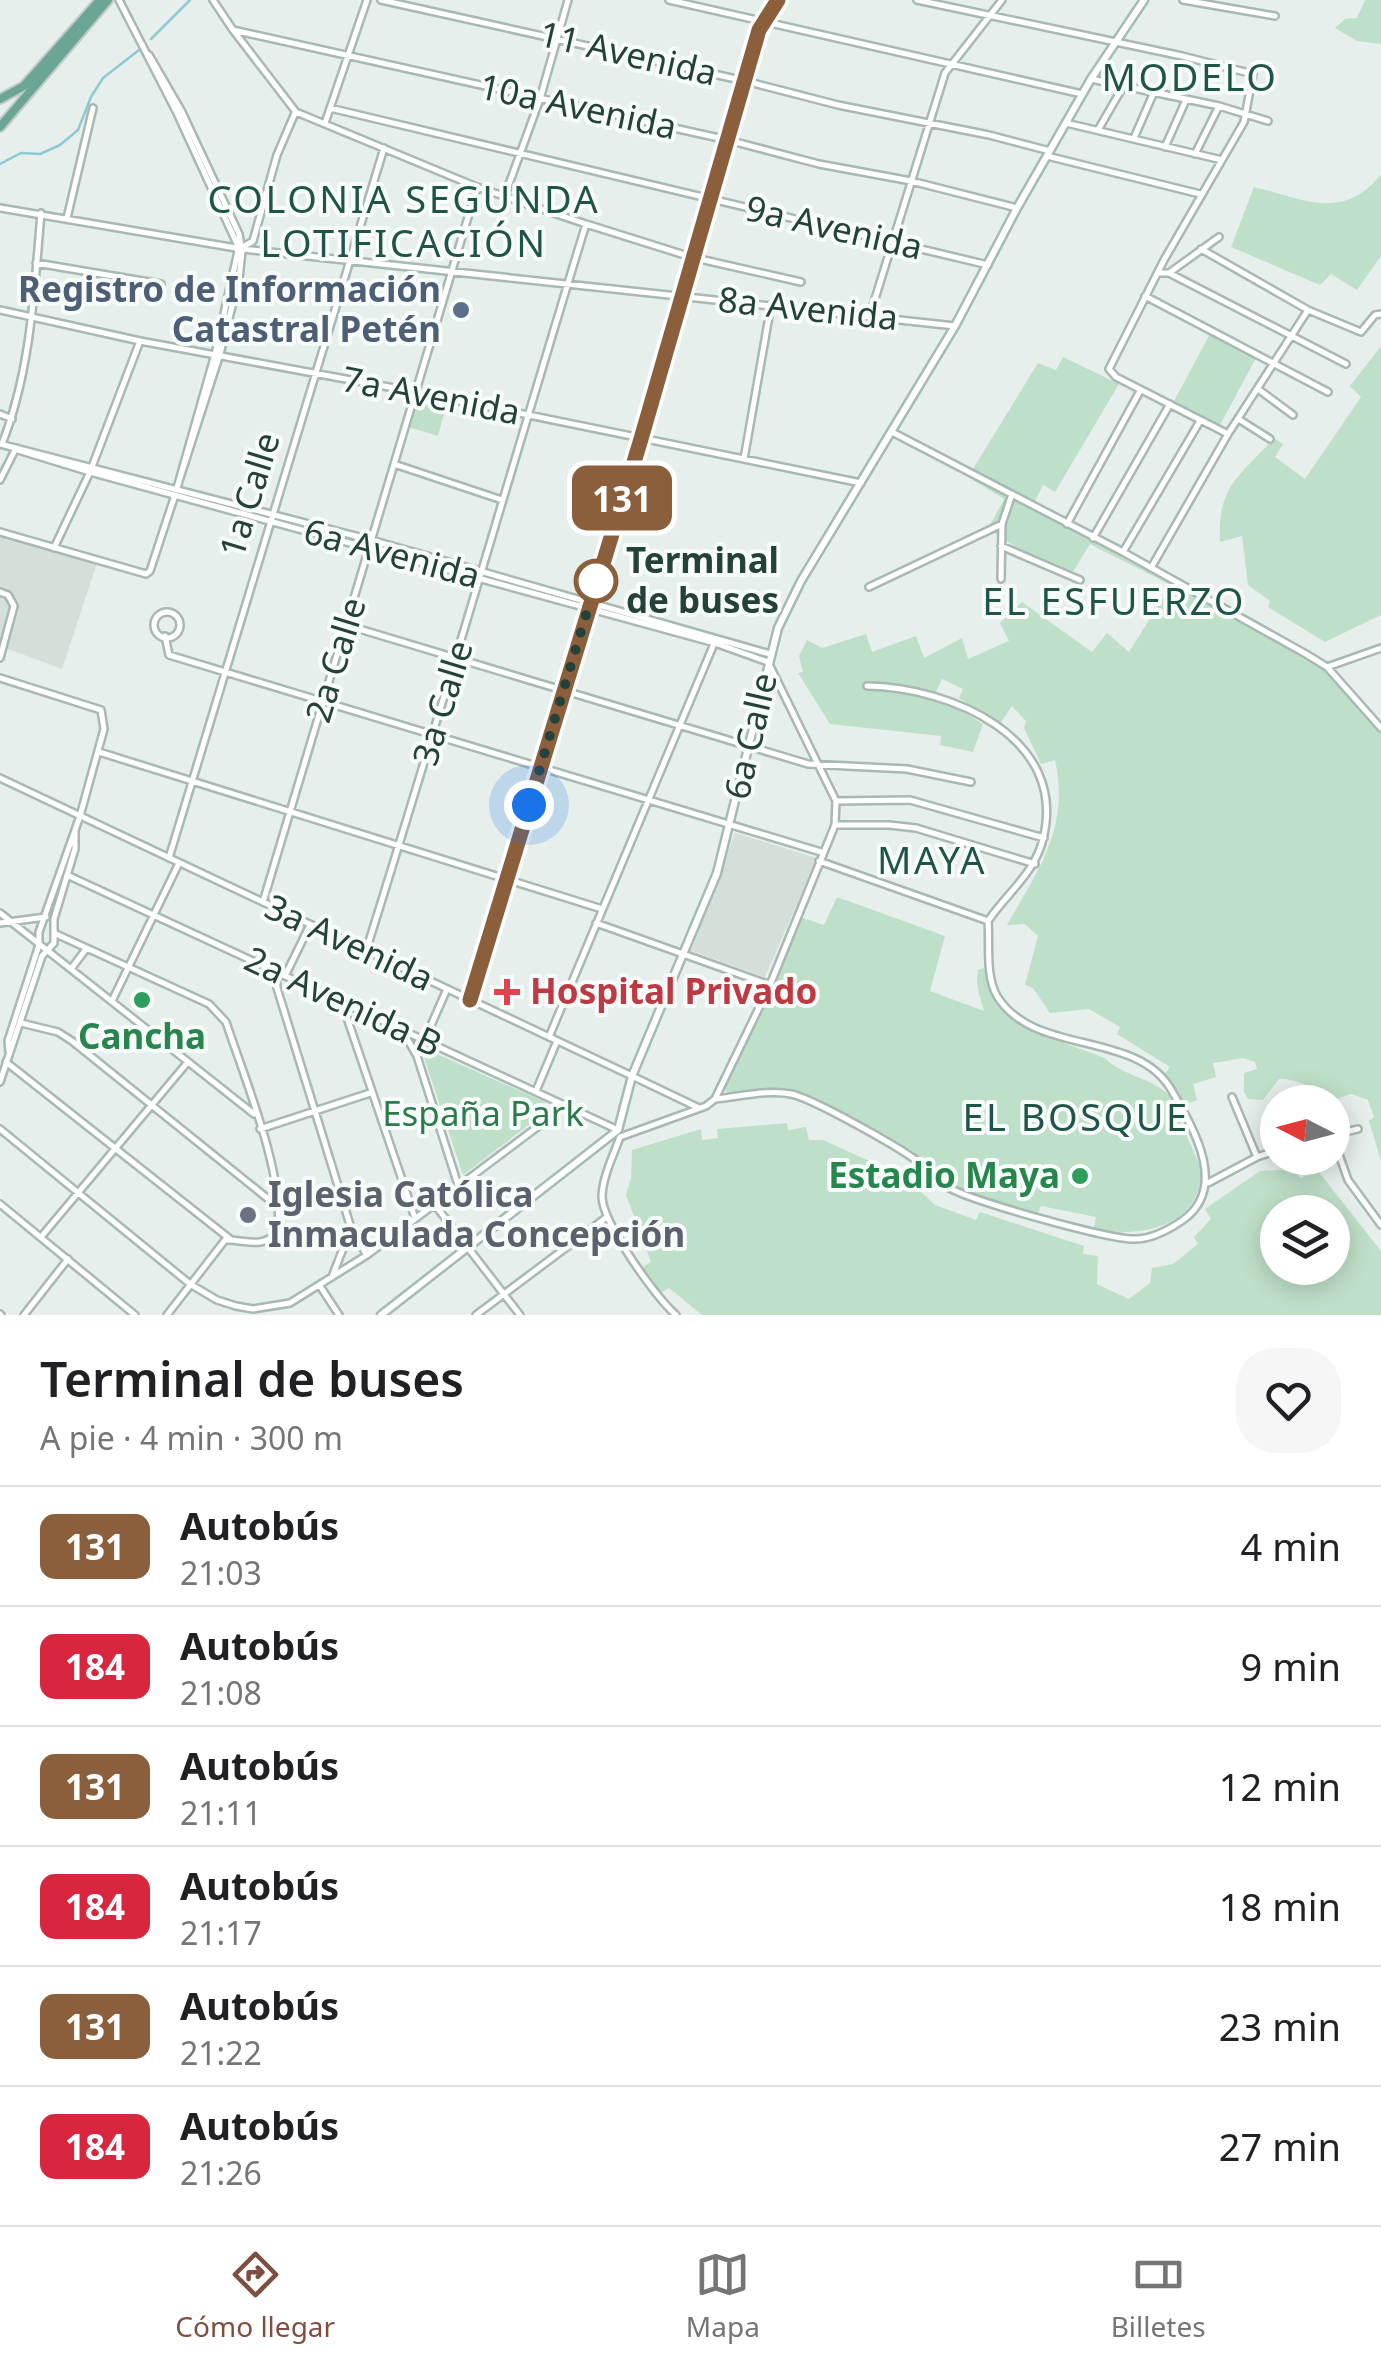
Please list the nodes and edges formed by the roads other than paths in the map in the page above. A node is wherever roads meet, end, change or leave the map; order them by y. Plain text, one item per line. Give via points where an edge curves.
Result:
1 (100, 0) edge
2 (108, 0) edge
3 (119, 0) edge
4 (213, 0) edge
5 (368, 0) edge
6 (380, 0) edge
7 (568, 0) edge
8 (669, 0) edge
9 (778, 0) edge
10 (917, 0) edge
11 (1002, 0) edge
12 (1144, 0) edge
13 (1182, 0) edge
14 (988, 16) junction
15 (1274, 16) dead end
16 (762, 21) junction
17 (233, 30) junction
18 (557, 38) junction
19 (1114, 41) junction
20 (350, 54) junction
21 (950, 65) junction
22 (1091, 78) junction
23 (744, 81) junction
24 (1124, 85) junction
25 (1154, 92) junction
26 (1082, 94) junction
27 (0, 99) edge
28 (540, 99) junction
29 (1186, 100) junction
30 (1220, 106) junction
31 (93, 108) dead end
32 (330, 108) junction
33 (296, 112) junction
34 (1245, 114) junction
35 (1268, 121) dead end
36 (930, 122) junction
37 (325, 123) junction
38 (1066, 123) junction
39 (0, 127) edge
40 (1098, 130) junction
41 (1134, 138) junction
42 (728, 140) junction
43 (1165, 147) junction
44 (384, 148) junction
45 (519, 153) junction
46 (1048, 154) junction
47 (1195, 154) junction
48 (1222, 160) junction
49 (910, 181) junction
50 (477, 187) junction
51 (1201, 194) junction
52 (505, 196) junction
53 (709, 198) junction
54 (0, 208) edge
55 (1017, 208) junction
56 (41, 213) junction
57 (67, 218) junction
58 (586, 224) junction
59 (1219, 237) dead end
60 (892, 242) junction
61 (240, 248) junction
62 (1202, 249) junction
63 (691, 257) junction
64 (36, 262) junction
65 (349, 262) junction
66 (988, 265) junction
67 (451, 272) junction
68 (1169, 272) junction
69 (1156, 273) junction
70 (800, 282) dead end
71 (162, 284) dead end
72 (568, 284) junction
73 (682, 296) junction
74 (1145, 296) junction
75 (771, 305) junction
76 (0, 310) edge
77 (1308, 310) junction
78 (1381, 314) edge
79 (870, 315) junction
80 (32, 317) junction
81 (954, 326) junction
82 (1292, 335) junction
83 (140, 341) junction
84 (218, 354) junction
85 (1346, 364) dead end
86 (1274, 365) junction
87 (316, 374) junction
88 (1258, 389) junction
89 (1140, 390) junction
90 (416, 392) junction
91 (1328, 392) dead end
92 (1170, 404) junction
93 (0, 414) edge
94 (1293, 415) dead end
95 (528, 416) junction
96 (12, 419) junction
97 (1200, 420) junction
98 (1240, 420) junction
99 (892, 432) junction
100 (1228, 434) junction
101 (641, 439) junction
102 (1270, 439) dead end
103 (1, 444) edge
104 (16, 448) junction
105 (744, 459) junction
106 (394, 464) junction
107 (91, 469) junction
108 (0, 480) edge
109 (861, 483) junction
110 (177, 488) junction
111 (1012, 494) junction
112 (502, 500) junction
113 (272, 518) junction
114 (1002, 524) junction
115 (1067, 524) junction
116 (0, 532) edge
117 (1093, 538) junction
118 (370, 543) junction
119 (1001, 546) junction
120 (54, 548) junction
121 (1123, 552) junction
122 (1151, 569) junction
123 (482, 574) junction
124 (1001, 579) dead end
125 (1080, 580) dead end
126 (869, 587) dead end
127 (0, 592) edge
128 (589, 604) junction
129 (346, 625) junction
130 (164, 636) junction
131 (716, 640) junction
132 (1381, 648) edge
133 (0, 658) edge
134 (769, 658) junction
135 (458, 659) junction
136 (1327, 666) junction
137 (228, 671) junction
138 (0, 678) edge
139 (867, 686) dead end
140 (565, 689) junction
141 (323, 702) junction
142 (680, 724) junction
143 (1381, 728) edge
144 (433, 735) junction
145 (749, 745) junction
146 (99, 752) junction
147 (819, 766) junction
148 (540, 768) junction
149 (0, 778) edge
150 (194, 782) junction
151 (971, 782) dead end
152 (647, 800) junction
153 (836, 800) junction
154 (290, 811) junction
155 (80, 816) junction
156 (732, 824) junction
157 (835, 825) junction
158 (75, 831) junction
159 (1044, 838) junction
160 (399, 845) junction
161 (822, 852) junction
162 (169, 858) junction
163 (819, 861) junction
164 (179, 863) junction
165 (1034, 864) junction
166 (68, 875) junction
167 (507, 878) junction
168 (262, 902) junction
169 (602, 909) junction
170 (0, 913) edge
171 (155, 915) junction
172 (46, 917) junction
173 (988, 921) junction
174 (11, 922) junction
175 (596, 922) junction
176 (0, 923) edge
177 (310, 925) junction
178 (43, 926) junction
179 (55, 932) junction
180 (39, 945) junction
181 (86, 949) junction
182 (46, 950) junction
183 (366, 951) junction
184 (684, 954) junction
185 (71, 969) junction
186 (129, 969) junction
187 (276, 972) junction
188 (284, 976) junction
189 (770, 985) junction
190 (447, 989) junction
191 (341, 1000) junction
192 (470, 1000) junction
193 (112, 1001) junction
194 (22, 1023) junction
195 (404, 1032) junction
196 (549, 1037) junction
197 (425, 1041) junction
198 (558, 1041) junction
199 (9, 1051) junction
200 (417, 1056) junction
201 (6, 1062) junction
202 (188, 1063) junction
203 (632, 1076) junction
204 (0, 1082) edge
205 (536, 1090) junction
206 (370, 1093) junction
207 (1232, 1098) dead end
208 (715, 1099) junction
209 (564, 1104) junction
210 (153, 1106) junction
211 (699, 1108) junction
212 (316, 1111) junction
213 (257, 1116) junction
214 (0, 1128) edge
215 (260, 1128) junction
216 (1358, 1129) dead end
217 (618, 1130) junction
218 (117, 1150) junction
219 (1260, 1156) edge
220 (1257, 1157) junction
221 (1206, 1181) junction
222 (458, 1184) junction
223 (80, 1192) junction
224 (0, 1204) edge
225 (434, 1204) junction
226 (278, 1206) junction
227 (607, 1217) junction
228 (415, 1218) junction
229 (1381, 1225) edge
230 (351, 1228) junction
231 (41, 1237) junction
232 (230, 1239) junction
233 (466, 1246) junction
234 (367, 1255) junction
235 (68, 1259) junction
236 (332, 1278) junction
237 (190, 1284) junction
238 (320, 1286) junction
239 (503, 1294) junction
240 (668, 1308) junction
241 (394, 1311) edge
242 (24, 1315) edge
243 (135, 1315) edge
244 (167, 1315) edge
245 (340, 1315) edge
246 (381, 1315) edge
247 (476, 1315) edge
248 (520, 1315) edge
249 (661, 1315) edge
250 (676, 1315) edge

1 - 27 main road via 35,74
2 - 39 main road
3 - 61 street via 182,112
4 - 17 street
5 - 20 street
6 - 18 street, 11 Avenida
7 - 18 street
8 - 16 street
9 - 16 street
10 - 14 street
11 - 14 street
12 - 19 main road, 6a Calle
13 - 15 street
14 - 19 street
14 - 21 street
16 - 21 street
16 - 23 street
17 - 20 street, 10a Avenida
17 - 33 street
18 - 23 street, 11 Avenida
18 - 28 street
19 - 22 main road, 6a Calle
19 - 34 street via 1251,72
20 - 28 street, 10a Avenida
20 - 32 street
21 - 26 street
21 - 36 street
22 - 24 street
22 - 26 main road, 6a Calle
23 - 36 street, 11 Avenida
23 - 42 street
24 - 25 street
24 - 40 street
25 - 29 street
25 - 41 street
26 - 38 main road, 6a Calle
28 - 42 street, 10a Avenida
28 - 45 street
29 - 30 street
29 - 43 street
30 - 34 street
30 - 47 street
31 - 57 street
32 - 37 street
32 - 45 street, 9a Avenida
33 - 37 street
33 - 61 street via 253,241
34 - 35 street
34 - 48 street
36 - 46 street, 11 Avenida
36 - 49 street
37 - 44 street
38 - 40 street
38 - 46 main road, 6a Calle
40 - 41 street
41 - 43 street
42 - 49 street, 10a Avenida
42 - 53 street
43 - 47 street
44 - 50 street
44 - 65 street, 1a Calle
45 - 52 street
45 - 53 street, 9a Avenida
46 - 51 street, 11 Avenida
46 - 55 main road, 6a Calle
47 - 48 street
48 - 51 street
49 - 55 street, 10a Avenida
49 - 60 street
50 - 52 street
50 - 67 street, 2a Calle
51 - 69 street
52 - 58 street
53 - 60 street, 9a Avenida
53 - 63 street
54 - 56 street, 8a Avenida
55 - 66 main road, 6a Calle
56 - 57 street, 8a Avenida
56 - 64 street
57 - 61 street, 8a Avenida
58 - 63 street
58 - 72 street, 3a Calle
59 - 62 street
60 - 66 street, 9a Avenida
60 - 79 street
61 - 65 street, 8a Avenida
61 - 84 street
62 - 68 street
62 - 77 street
63 - 70 street
63 - 73 street
64 - 71 street
64 - 80 street
65 - 67 street, 8a Avenida
65 - 87 street, 1a Calle
66 - 81 main road, 6a Calle
67 - 72 street, 8a Avenida
67 - 90 street, 2a Calle
68 - 69 street
68 - 82 street
69 - 74 street
72 - 73 street, 8a Avenida
72 - 95 street, 3a Calle
73 - 75 street, 8a Avenida
73 - 101 street
74 - 86 street
74 - 89 street via 1109,369
75 - 79 street, 8a Avenida
75 - 105 street
76 - 80 street, 7a Avenida
77 - 78 street via 1361,332
77 - 82 street
79 - 81 street, 8a Avenida
80 - 83 street, 7a Avenida
80 - 96 street
81 - 99 main road, 6a Calle
82 - 85 street
82 - 86 street
83 - 84 street, 7a Avenida
83 - 107 street
84 - 87 street, 7a Avenida
84 - 110 street
86 - 88 street
86 - 91 street
87 - 90 street, 7a Avenida
87 - 113 street, 1a Calle
88 - 94 street
88 - 98 street
89 - 92 street
89 - 115 street
90 - 95 street, 7a Avenida
90 - 106 street, 2a Calle
92 - 97 street
92 - 117 street
93 - 96 street
95 - 101 street, 7a Avenida
95 - 112 street, 3a Calle
96 - 103 street
97 - 100 street
97 - 121 street
98 - 100 street
98 - 102 street
99 - 109 main road, 6a Calle
99 - 111 street
100 - 122 street
101 - 105 street, 7a Avenida
101 - 128 street
103 - 104 street, 6a Avenida
104 - 107 street, 6a Avenida
104 - 108 street
105 - 109 street, 7a Avenida
106 - 112 street
106 - 118 street, 2a Calle
107 - 110 street, 6a Avenida
107 - 120 street
109 - 134 main road, 6a Calle via 801,582
110 - 113 street, 6a Avenida
110 - 120 street via 146,574
111 - 114 street
111 - 115 street
112 - 123 street, 3a Calle
113 - 118 street, 6a Avenida
113 - 137 street, 1a Calle
114 - 119 street
114 - 126 street
115 - 117 street
116 - 120 street
117 - 121 street
118 - 123 street, 6a Avenida
118 - 129 street, 2a Calle
119 - 124 street
119 - 125 street
121 - 122 street
122 - 136 street
123 - 128 street, 6a Avenida
123 - 135 street, 3a Calle
127 - 133 street via 12,599
128 - 131 street, 6a Avenida
128 - 140 street
129 - 135 street
129 - 141 street, 2a Calle
130 - 130 street via 152,628 157,614 182,623 179,634
130 - 137 street via 169,655
131 - 134 street, 6a Avenida
131 - 142 street
132 - 136 street
134 - 145 main road, 6a Calle
134 - 147 street
135 - 140 street
135 - 144 street, 3a Calle
136 - 143 street
137 - 141 street
137 - 150 street, 1a Calle
138 - 146 street via 100,710
139 - 159 street via 902,686 936,696 1024,747 1043,779
140 - 142 street
140 - 148 street
141 - 144 street
141 - 154 street, 2a Calle
142 - 145 street
142 - 152 street
144 - 148 street
144 - 160 street, 3a Calle
145 - 147 street
145 - 156 main road, 6a Calle
146 - 150 street
146 - 155 street
147 - 151 street via 907,769
147 - 153 street
148 - 152 street
148 - 167 street
149 - 155 street, 3a Avenida
150 - 154 street
150 - 162 street, 1a Calle
152 - 156 street
152 - 169 street
153 - 157 street
153 - 159 street via 910,800
154 - 160 street
154 - 168 street, 2a Calle
155 - 158 street
155 - 162 street, 3a Avenida
156 - 161 street
156 - 184 main road, 6a Calle
157 - 161 street
157 - 165 street via 916,828
158 - 166 street
158 - 172 street
159 - 165 street
160 - 167 street
160 - 183 street, 3a Calle
161 - 163 street
162 - 164 street, 3a Avenida
163 - 173 street
163 - 189 street
164 - 168 street, 3a Avenida
164 - 171 street
165 - 173 street
166 - 171 street, 2a Avenida B
166 - 179 street
167 - 169 street
167 - 192 street
168 - 177 street, 3a Avenida
169 - 175 street
170 - 174 street
171 - 186 street
171 - 187 street, 2a Avenida B
172 - 174 street
172 - 178 street
173 - 221 street via 1000,1000 1040,1029 1158,1072 1182,1109
174 - 176 street
174 - 180 street
175 - 184 street
175 - 196 street
177 - 183 street, 3a Avenida
177 - 188 street
178 - 179 street
178 - 180 street
179 - 181 street
179 - 182 street
180 - 182 street
180 - 199 street
181 - 185 street
181 - 186 street
182 - 185 street
182 - 194 street
183 - 190 street, 3a Avenida
184 - 189 street
184 - 203 main road, 6a Calle
185 - 193 street
186 - 193 street
186 - 213 street via 219,1012
187 - 188 street, 2a Avenida B
187 - 212 street
188 - 191 street, 2a Avenida B
189 - 208 street
190 - 192 street, 3a Avenida
190 - 197 street
191 - 195 street, 2a Avenida B
191 - 206 street
192 - 196 street, 3a Avenida
193 - 202 street
194 - 199 street
194 - 210 street via 65,1036
195 - 197 street, 2a Avenida B
195 - 200 street
196 - 198 street, 3a Avenida
197 - 200 street
197 - 205 street, 2a Avenida B
198 - 203 street, 3a Avenida
198 - 205 street
199 - 201 street
200 - 222 street
201 - 204 street
201 - 218 street
202 - 210 street
202 - 213 street
203 - 211 street, 3a Avenida
203 - 217 main road, 6a Calle
205 - 209 street, 2a Avenida B
206 - 212 street
206 - 228 street
207 - 220 street
208 - 211 street
208 - 221 street via 793,1094 973,1198 1123,1238 1178,1224 1198,1205
209 - 217 street, 2a Avenida B
209 - 222 street
210 - 218 street
210 - 226 street
211 - 227 street via 620,1137 602,1192
212 - 215 street
212 - 230 street
213 - 215 street
214 - 223 street
215 - 226 street
216 - 229 street via 1332,1135 1348,1180
217 - 233 main road
218 - 223 street
218 - 232 street
219 - 220 street
220 - 221 street
222 - 225 street
223 - 231 street
223 - 237 street
224 - 231 street
225 - 228 street
225 - 233 street
226 - 232 street via 270,1240
227 - 239 street
227 - 240 street
228 - 234 street
230 - 234 street
230 - 236 street
231 - 235 street
232 - 237 street
233 - 239 street
233 - 241 main road
234 - 236 street
235 - 242 street
235 - 243 street
236 - 238 street
237 - 238 street via 217,1300 254,1309 290,1304
237 - 244 street
238 - 245 street
239 - 247 street
239 - 248 street
240 - 249 street
240 - 250 street
241 - 246 main road

